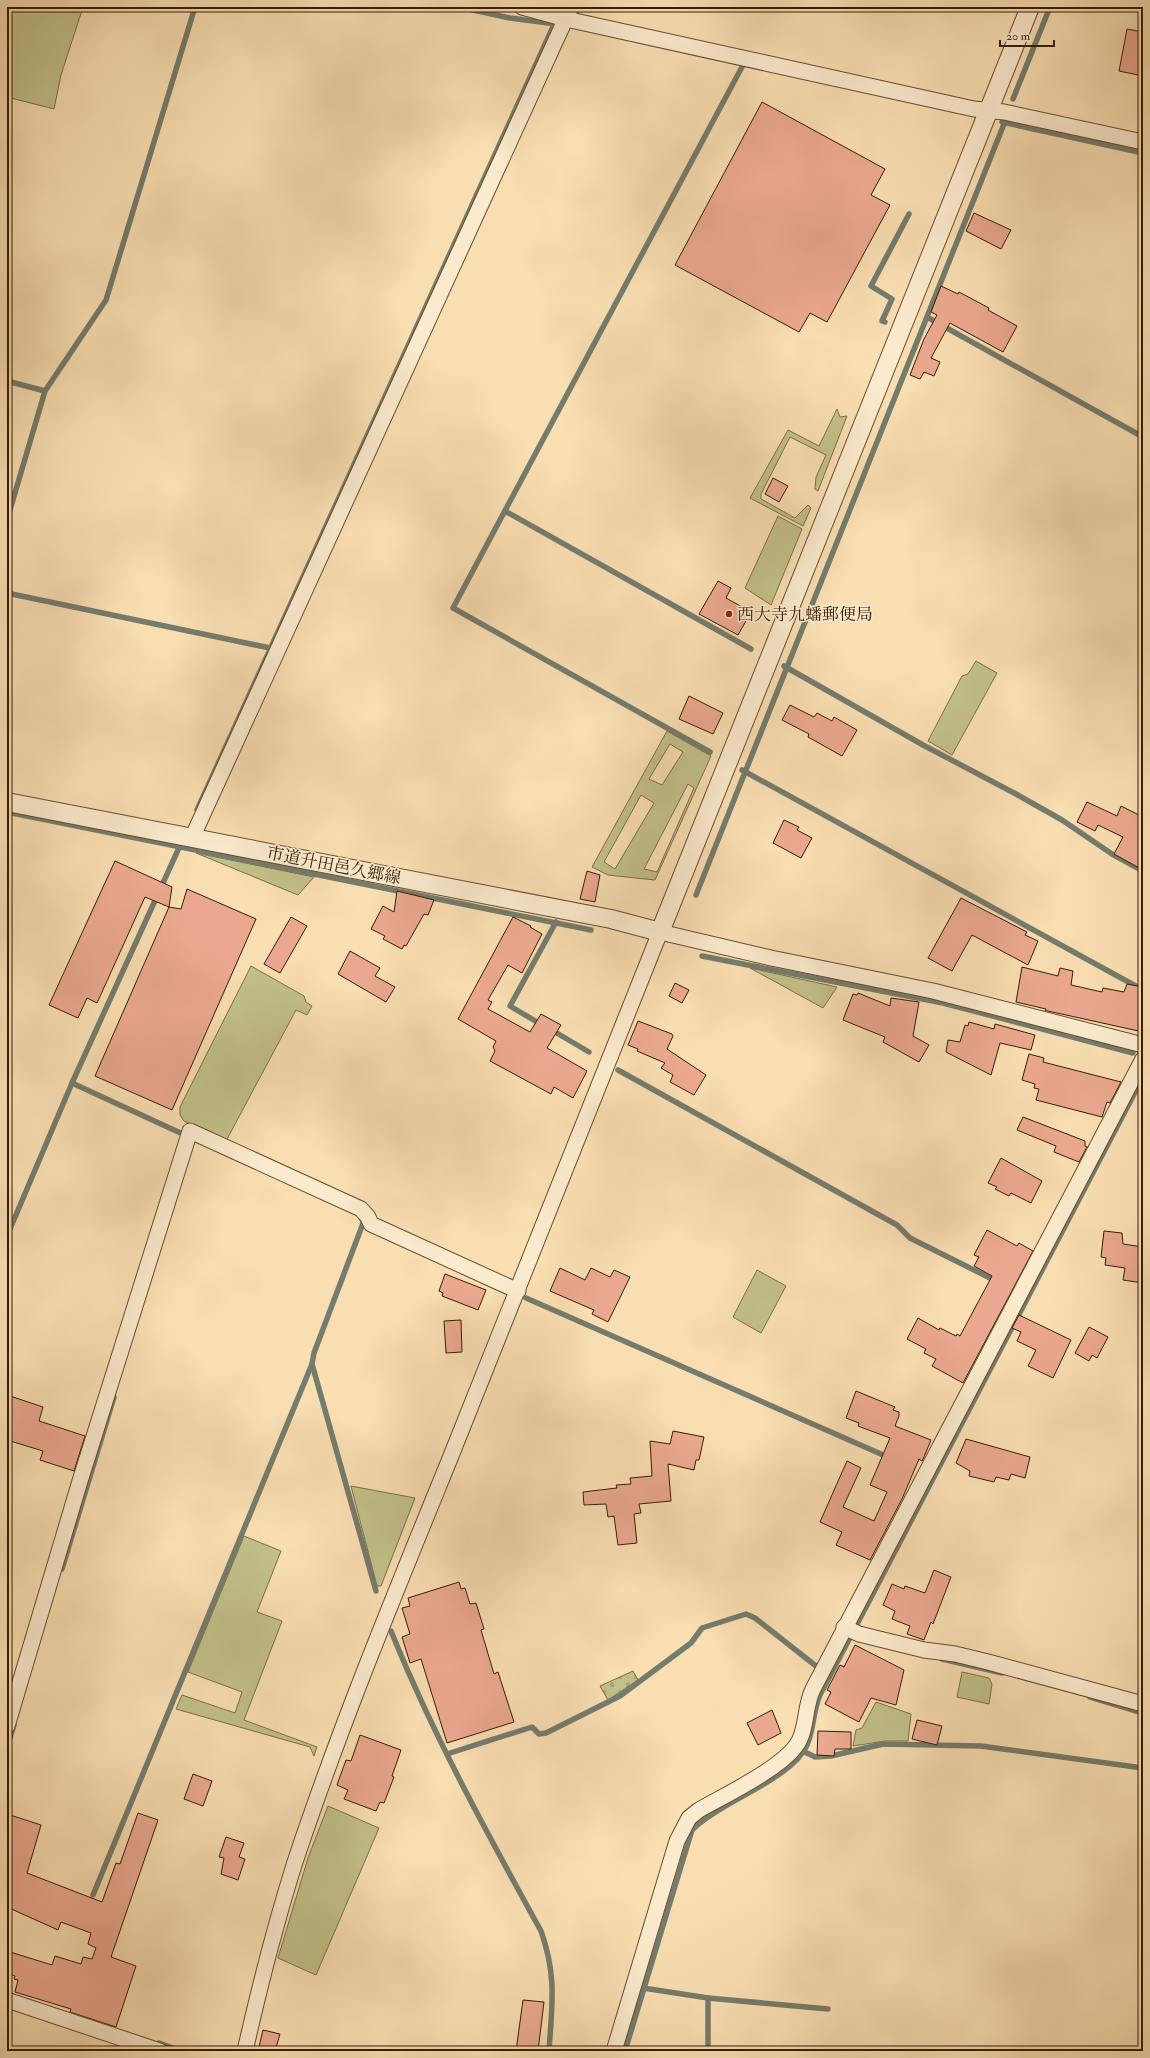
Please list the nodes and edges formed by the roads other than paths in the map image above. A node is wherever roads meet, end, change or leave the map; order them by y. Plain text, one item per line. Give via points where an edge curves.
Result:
1 (522, 7) edge
2 (1030, 7) edge
3 (563, 18) edge
4 (989, 110) junction
5 (1143, 142) edge
6 (7, 802) edge
7 (187, 837) junction
8 (660, 932) junction
9 (1143, 1045) edge
10 (1143, 1059) edge
11 (518, 1290) junction
12 (851, 1630) junction
13 (1143, 1704) edge
14 (7, 1726) edge
15 (7, 2000) edge
16 (160, 2051) edge
17 (245, 2051) edge
18 (614, 2051) edge

1 - 3 street
2 - 4 street
3 - 4 street via 974,109
3 - 7 street
4 - 5 street
4 - 8 street
6 - 7 street, 市道升田邑久郷線
7 - 8 street, 市道升田邑久郷線 via 611,919
8 - 9 street via 933,991
8 - 11 street
10 - 12 street
11 - 14 street via 371,1224 361,1210 190,1131 80,1481
11 - 17 street via 326,1771 291,1875 263,1973
12 - 13 street via 924,1650 988,1662
12 - 18 street via 807,1701 801,1738 794,1749 781,1761 688,1818 677,1841
15 - 16 street

